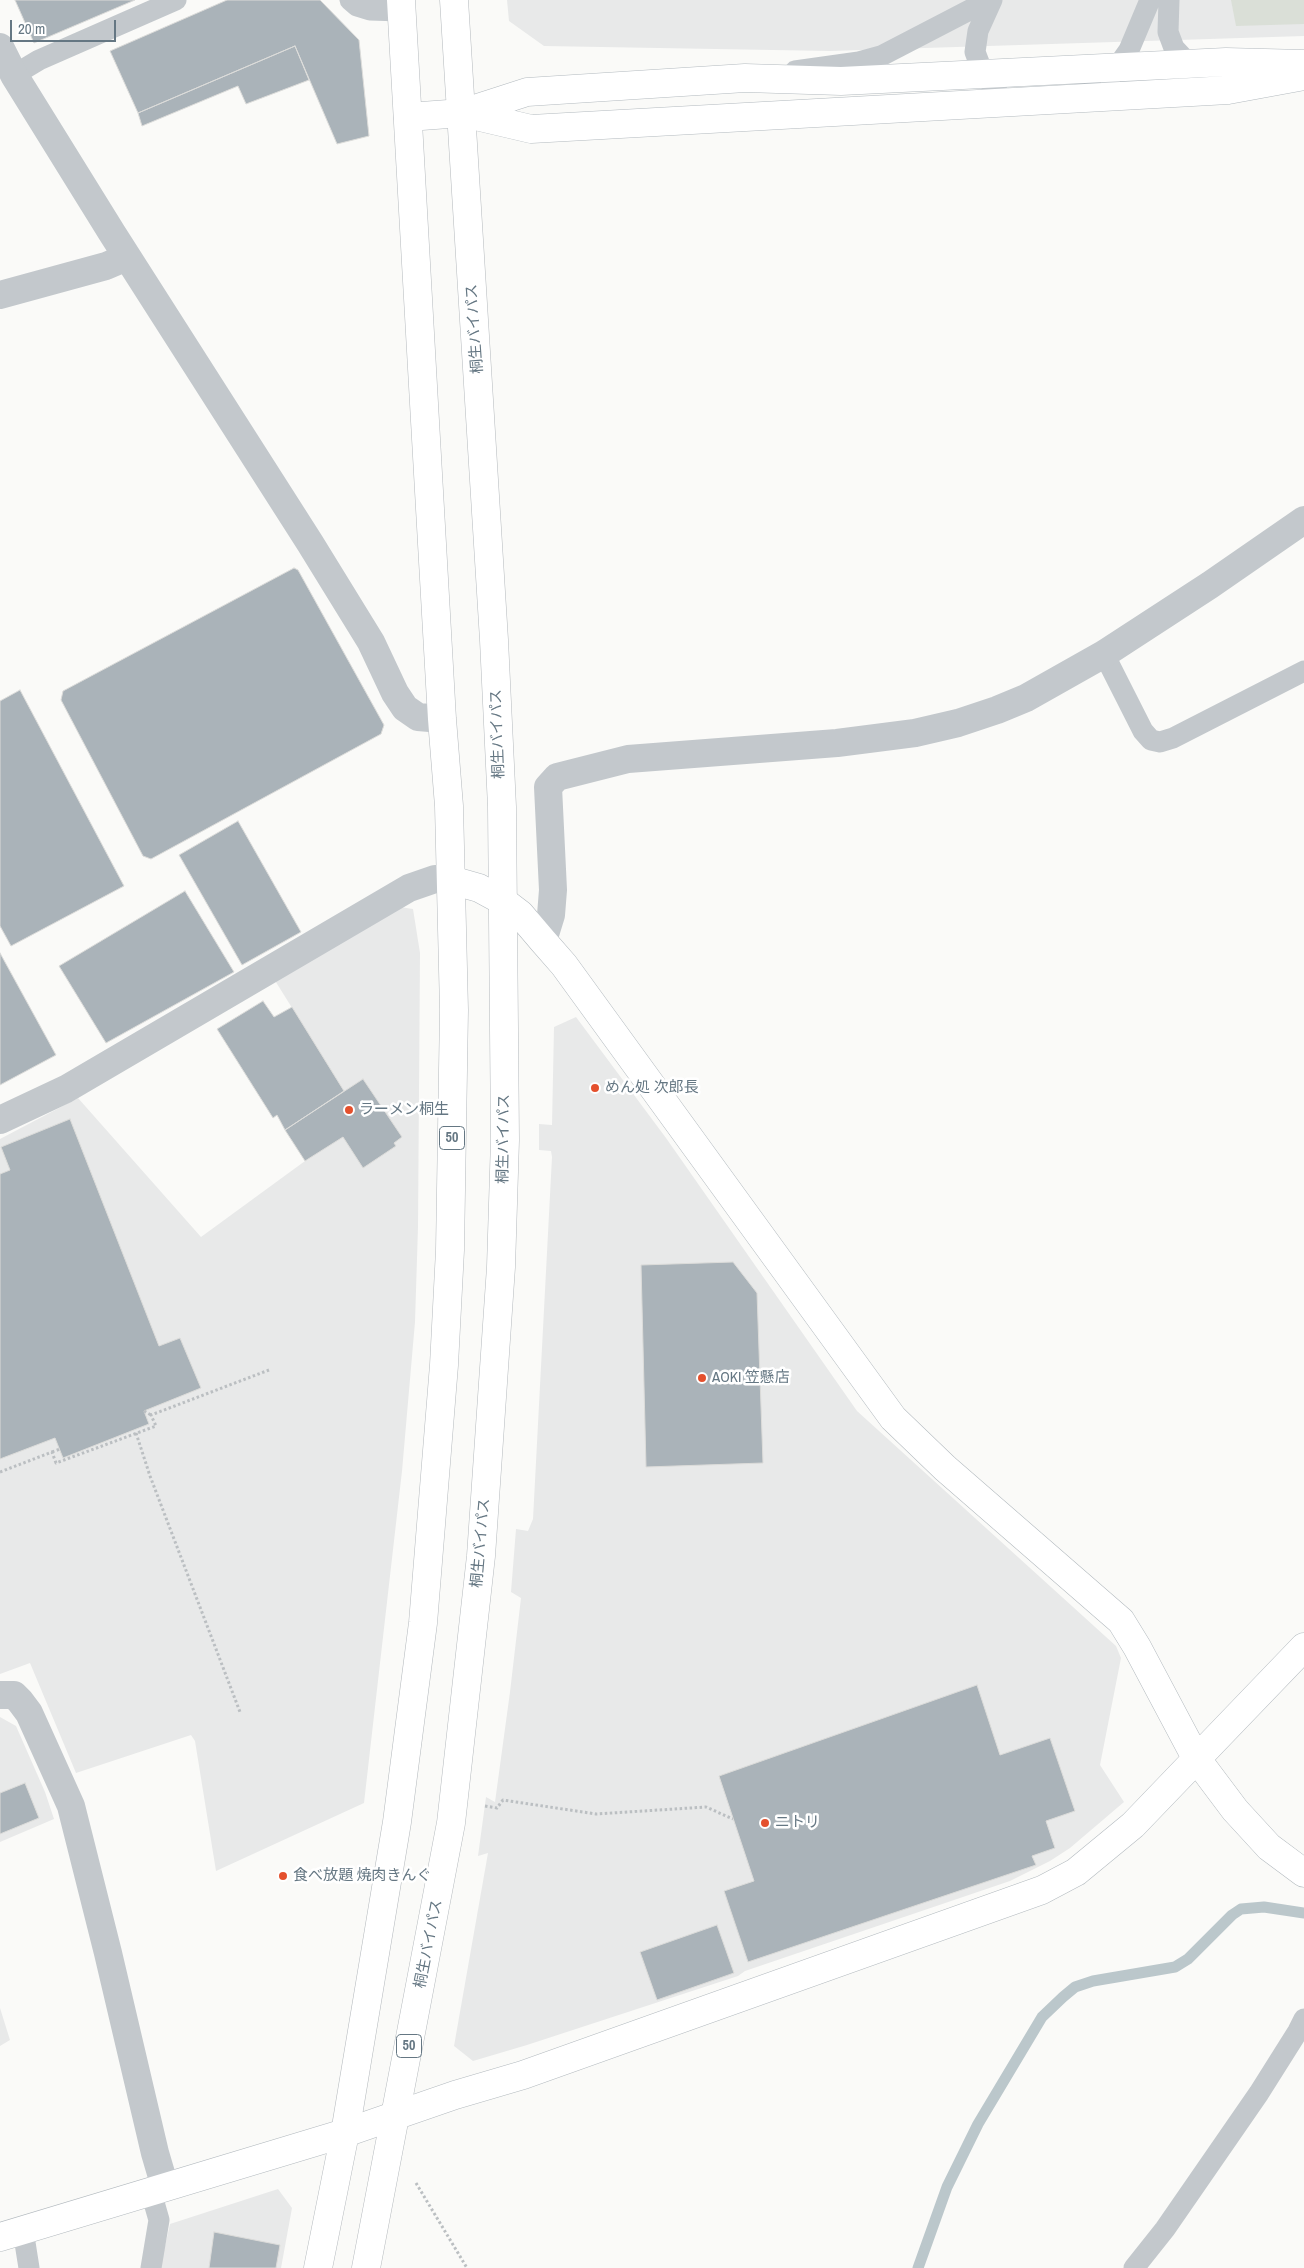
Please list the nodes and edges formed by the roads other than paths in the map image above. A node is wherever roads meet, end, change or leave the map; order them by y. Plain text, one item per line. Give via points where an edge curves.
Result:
1 (176, 0) edge
2 (350, 0) edge
3 (454, 0) edge
4 (991, 0) edge
5 (1150, 0) edge
6 (1169, 0) edge
7 (401, 5) edge
8 (0, 47) edge
9 (1189, 64) junction
10 (1304, 64) edge
11 (1116, 69) junction
12 (983, 73) junction
13 (14, 74) junction
14 (1304, 76) edge
15 (745, 78) junction
16 (1096, 96) junction
17 (1004, 101) junction
18 (462, 113) junction
19 (408, 117) junction
20 (127, 257) junction
21 (0, 295) edge
22 (1304, 520) edge
23 (1104, 654) junction
24 (1304, 671) edge
25 (442, 719) junction
26 (451, 880) junction
27 (503, 901) junction
28 (543, 941) junction
29 (0, 1120) edge
30 (1304, 1647) edge
31 (0, 1695) edge
32 (1196, 1758) junction
33 (1304, 1873) edge
34 (1304, 2019) edge
35 (396, 2114) junction
36 (345, 2133) junction
37 (158, 2189) junction
38 (11, 2234) edge
39 (29, 2268) edge
40 (151, 2268) edge
41 (318, 2268) edge
42 (366, 2268) edge
43 (1134, 2268) edge

1 - 13 lane
2 - 7 lane via 370,10
3 - 18 main road, 桐生バイパス / 50
4 - 12 lane via 978,31 975,52
4 - 15 lane via 882,56
5 - 11 lane via 1130,50
6 - 9 lane via 1168,32 1174,48
7 - 19 main road, 50
8 - 13 street
9 - 10 main road
9 - 11 main road
11 - 12 main road
11 - 16 lane
12 - 15 main road via 841,81
12 - 17 lane
13 - 20 street
14 - 16 main road via 1228,90
15 - 18 main road via 527,92
16 - 17 main road
17 - 18 main road via 531,129
18 - 19 main road
18 - 27 main road, 桐生バイパス / 50 via 494,640
19 - 25 main road, 50
20 - 21 street via 106,266
20 - 25 street via 346,600 405,708 418,717
22 - 23 street
23 - 24 lane via 1143,731 1151,740 1160,742
23 - 28 street via 1026,698 958,723 915,733 837,743 628,759 558,777 548,786 553,890 551,915
25 - 26 main road, 50
26 - 27 main road via 479,888
26 - 29 street via 435,879 409,888 66,1089
26 - 36 main road, 50 via 454,1010 450,1250 434,1503 423,1623 397,1822
27 - 28 main road via 520,914
27 - 35 main road, 桐生バイパス / 50 via 505,1140 501,1267 481,1556 452,1823
28 - 32 main road via 564,965 893,1418 945,1468 1121,1621
30 - 32 main road
31 - 37 street via 14,1695 29,1713 71,1806 155,2153
32 - 33 main road via 1235,1810 1269,1847
32 - 35 main road via 1109,1847 1076,1872 1042,1890 523,2075
34 - 43 lane via 1254,2101 1166,2229
35 - 36 main road
35 - 42 main road, 桐生バイパス / 50
36 - 37 main road
36 - 41 main road, 50
37 - 38 main road
37 - 40 lane via 159,2220
38 - 39 lane

